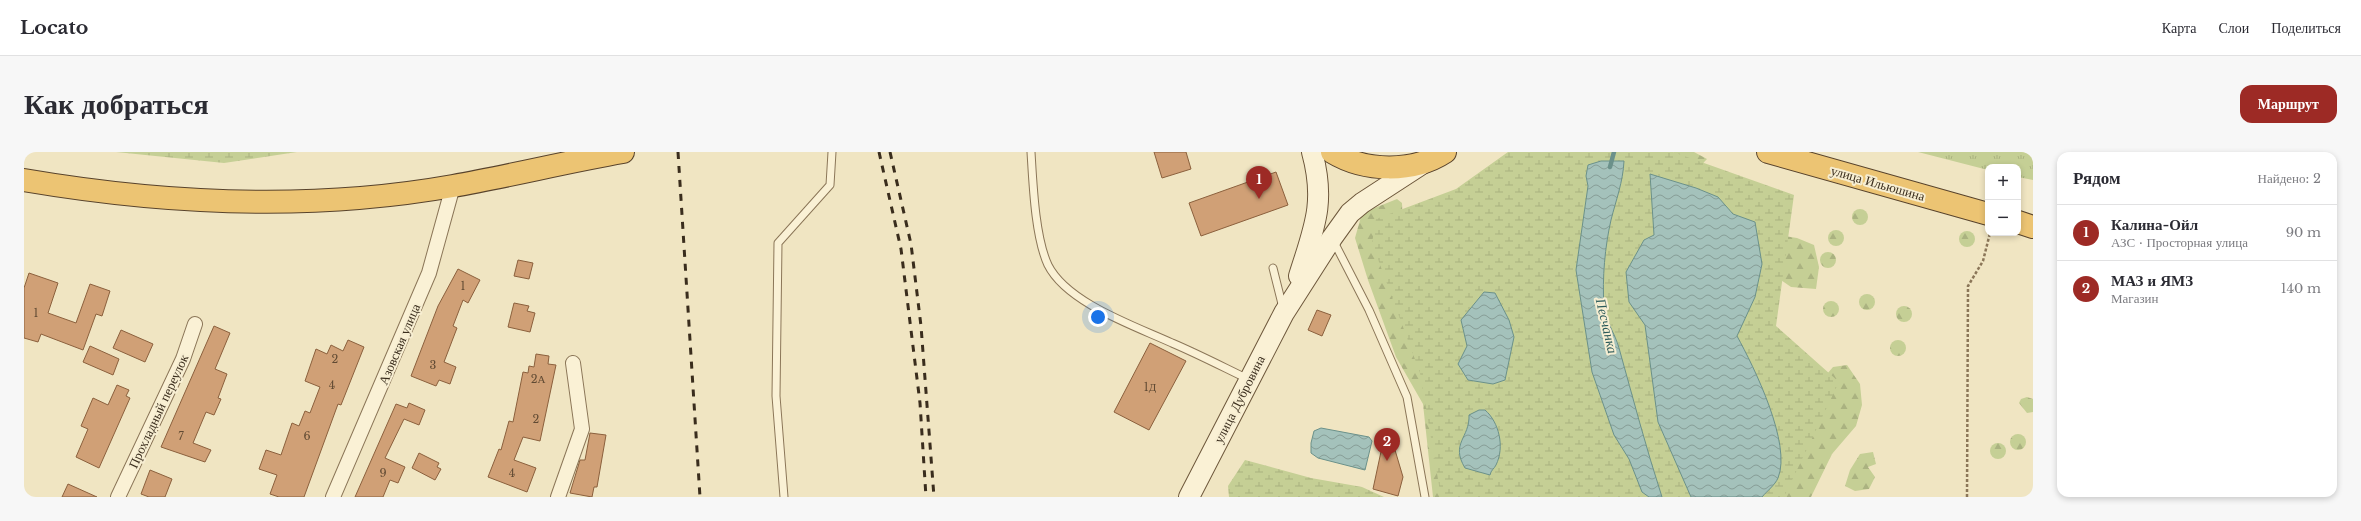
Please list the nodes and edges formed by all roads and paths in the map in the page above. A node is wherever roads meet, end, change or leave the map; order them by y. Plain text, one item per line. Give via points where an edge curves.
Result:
1 (623, 152) edge
2 (832, 152) edge
3 (1031, 152) edge
4 (1312, 152) edge
5 (1332, 152) edge
6 (1768, 152) edge
7 (1436, 157) edge
8 (24, 180) edge
9 (453, 186) junction
10 (1985, 213) edge
11 (2021, 223) edge
12 (2033, 227) edge
13 (1989, 236) edge
14 (1332, 238) junction
15 (1273, 268) dead end
16 (1287, 307) junction
17 (195, 324) dead end
18 (573, 363) dead end
19 (1249, 379) junction
20 (118, 497) edge
21 (333, 497) edge
22 (558, 497) edge
23 (784, 497) edge
24 (1189, 497) edge
25 (1425, 497) edge
26 (1966, 497) edge

1 - 9 highway
2 - 23 lane via 830,185 778,243 776,396
3 - 19 lane via 1043,250 1048,264 1062,284 1098,309
4 - 16 main road via 1319,182 1319,207
5 - 7 highway via 1362,166 1398,167
6 - 10 highway, улица Ильюшина
7 - 14 main road via 1362,203 1350,213
8 - 9 highway via 142,195 216,201 299,202 377,196
9 - 21 street, Азовская улица via 429,273
11 - 12 highway
13 - 26 path via 1983,261 1968,286
14 - 16 main road
14 - 25 lane via 1369,310 1407,397
15 - 16 lane
16 - 19 main road, улица Дубровина
17 - 20 street, Прохладный переулок via 183,359
18 - 22 street via 582,429
19 - 24 main road, улица Дубровина

